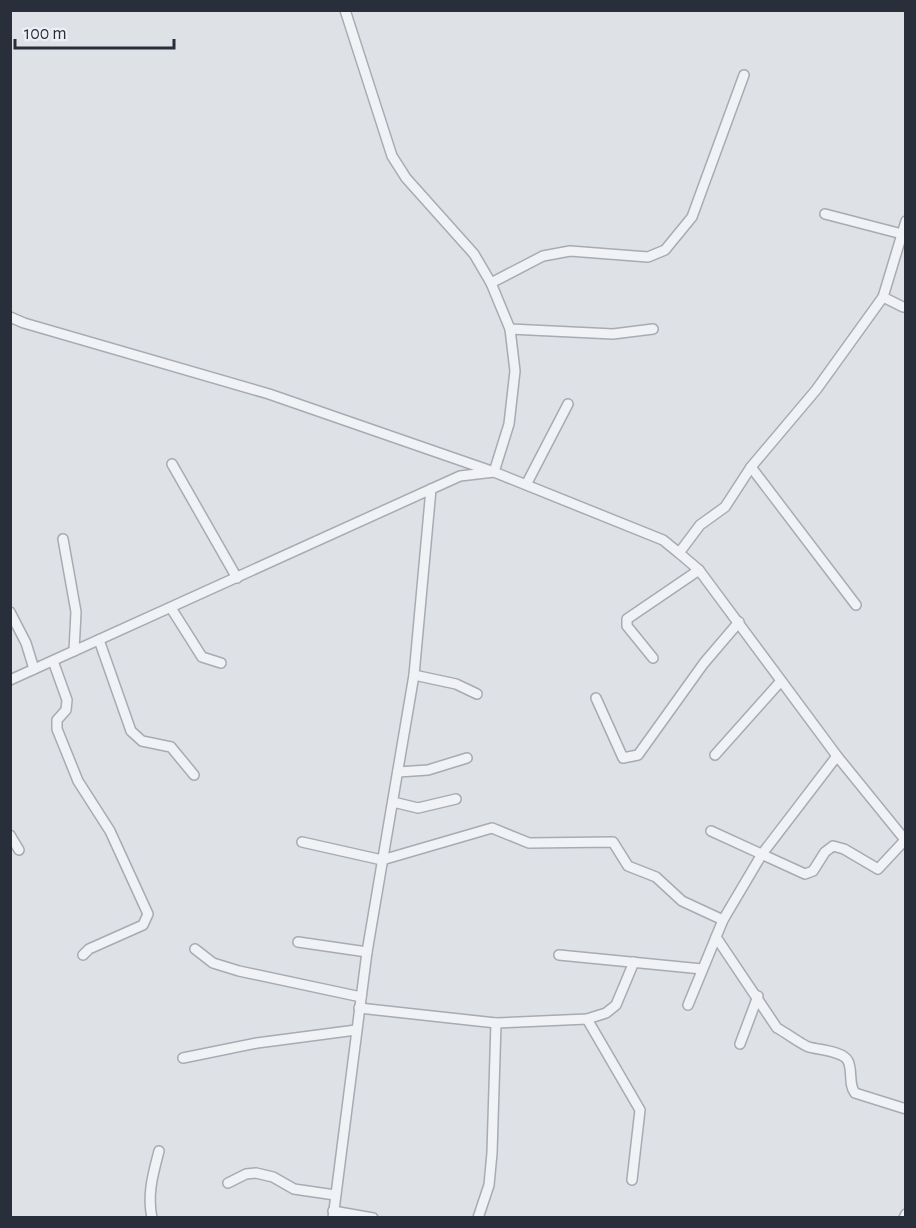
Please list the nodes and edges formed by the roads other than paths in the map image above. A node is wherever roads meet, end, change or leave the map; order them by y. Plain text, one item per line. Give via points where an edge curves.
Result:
1 (345, 10) edge
2 (744, 75) dead end
3 (825, 214) dead end
4 (906, 221) edge
5 (902, 234) junction
6 (491, 283) junction
7 (883, 297) junction
8 (903, 307) dead end
9 (10, 317) edge
10 (510, 329) junction
11 (653, 329) dead end
12 (568, 404) dead end
13 (172, 464) dead end
14 (751, 467) junction
15 (494, 472) junction
16 (527, 483) junction
17 (431, 489) junction
18 (63, 539) dead end
19 (679, 553) junction
20 (699, 570) junction
21 (237, 578) junction
22 (856, 605) dead end
23 (171, 608) junction
24 (10, 612) edge
25 (739, 622) junction
26 (99, 640) junction
27 (74, 651) junction
28 (653, 658) dead end
29 (53, 661) junction
30 (221, 663) dead end
31 (34, 669) junction
32 (414, 675) junction
33 (10, 680) edge
34 (781, 681) junction
35 (477, 694) dead end
36 (596, 698) dead end
37 (716, 754) dead end
38 (837, 756) junction
39 (467, 758) dead end
40 (398, 772) junction
41 (194, 775) dead end
42 (456, 799) dead end
43 (393, 802) junction
44 (711, 831) dead end
45 (10, 835) edge
46 (905, 840) edge
47 (302, 842) dead end
48 (19, 850) dead end
49 (762, 854) junction
50 (382, 860) junction
51 (723, 920) junction
52 (716, 937) junction
53 (298, 942) dead end
54 (195, 949) dead end
55 (367, 951) junction
56 (83, 955) dead end
57 (559, 955) dead end
58 (634, 962) junction
59 (702, 969) junction
60 (758, 996) junction
61 (361, 997) junction
62 (688, 1005) dead end
63 (359, 1008) junction
64 (587, 1019) junction
65 (496, 1023) junction
66 (356, 1030) junction
67 (740, 1044) dead end
68 (183, 1058) dead end
69 (906, 1109) edge
70 (159, 1151) dead end
71 (632, 1180) dead end
72 (228, 1183) dead end
73 (335, 1195) junction
74 (333, 1214) edge
75 (152, 1218) edge
76 (373, 1218) edge
77 (478, 1218) edge

1 - 6 street via 392,156 406,178 474,254
2 - 6 street via 692,217 665,250 648,257 570,252 543,256
3 - 5 street
4 - 5 street
5 - 7 street
6 - 10 street
7 - 8 street
7 - 14 street via 816,390
9 - 15 street via 269,394
10 - 11 street via 613,334
10 - 15 street via 515,371 511,414
12 - 16 street
13 - 21 street
14 - 19 street via 725,507 700,525
14 - 22 street
15 - 16 street
15 - 17 street via 460,476
16 - 19 street via 663,540
17 - 21 street
17 - 32 street
18 - 27 street via 76,612
19 - 20 street
20 - 25 street
20 - 28 street via 627,619 627,626
21 - 23 street
23 - 26 street
23 - 30 street via 202,657
24 - 31 street
25 - 34 street
25 - 36 street via 704,663 638,755 623,758
26 - 27 street
26 - 41 street via 131,731 142,741 171,747
27 - 29 street
29 - 31 street
29 - 56 street via 67,705 57,720 57,729 78,781 110,831 148,914 143,925
31 - 33 street
32 - 35 street via 456,684
32 - 40 street
34 - 37 street
34 - 38 street
38 - 46 street
38 - 49 street
39 - 40 street via 428,770
40 - 43 street
42 - 43 street via 427,807
43 - 50 street
44 - 49 street
45 - 48 street
46 - 49 street via 878,869 837,847 825,852 809,874
47 - 50 street
49 - 51 street
50 - 51 street via 492,828 529,843 613,842 628,866 656,877 682,901
50 - 55 street
51 - 52 street
52 - 59 street
52 - 60 street
53 - 55 street
54 - 61 street via 213,963 239,971
55 - 61 street
57 - 58 street
58 - 59 street
58 - 64 street via 616,1005
59 - 62 street
60 - 67 street
60 - 69 street via 777,1028 803,1045 847,1059 855,1093
61 - 63 street
63 - 65 street
63 - 66 street
64 - 65 street
64 - 71 street via 640,1110
65 - 77 street via 492,1153 489,1185
66 - 68 street
66 - 73 street
70 - 75 street via 149,1198
72 - 73 street via 256,1173 294,1189
73 - 74 street
74 - 76 street

